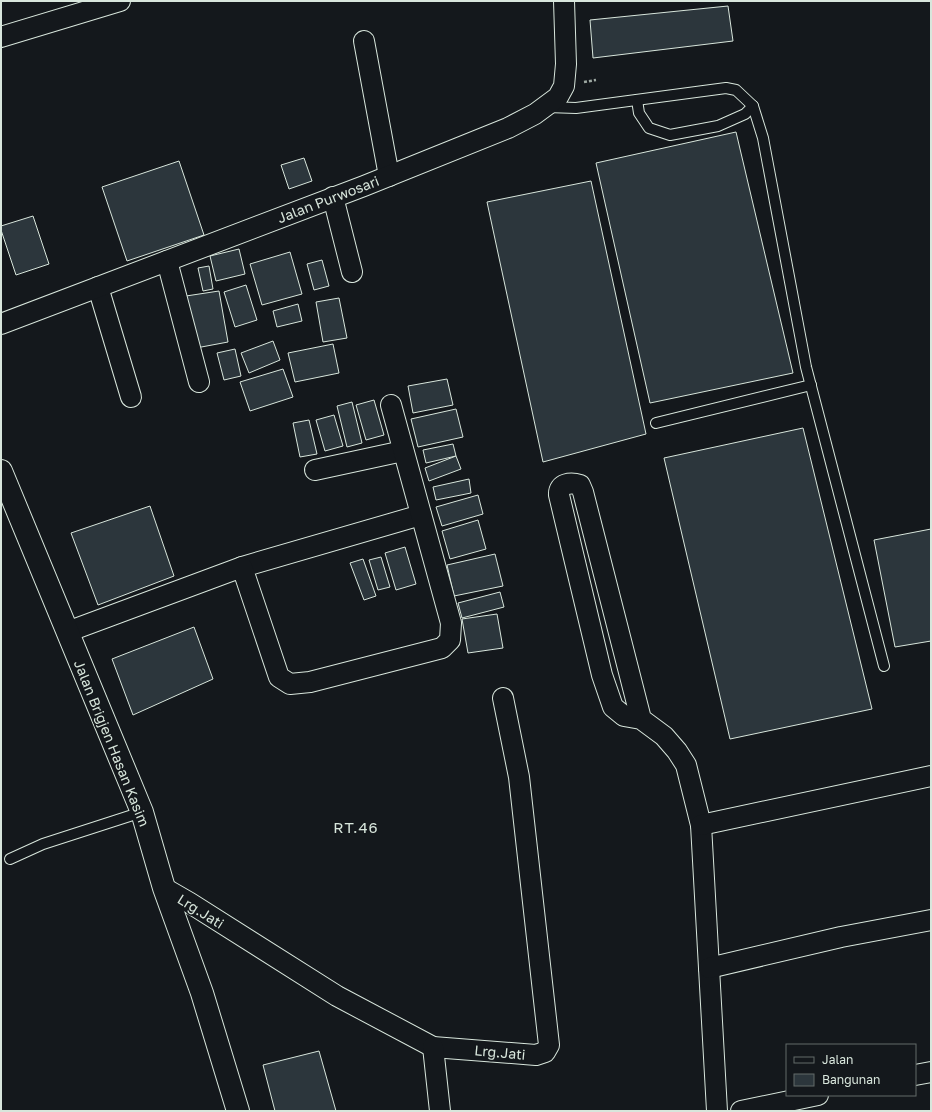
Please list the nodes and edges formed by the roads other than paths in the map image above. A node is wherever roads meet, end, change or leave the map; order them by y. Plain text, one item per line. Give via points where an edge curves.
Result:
1 (120, 1) edge
2 (564, 1) edge
3 (1, 37) edge
4 (364, 41) dead end
5 (637, 100) junction
6 (753, 106) junction
7 (545, 107) junction
8 (389, 176) junction
9 (333, 197) junction
10 (167, 261) junction
11 (352, 272) dead end
12 (98, 287) junction
13 (1, 324) edge
14 (199, 382) dead end
15 (811, 385) junction
16 (131, 396) dead end
17 (391, 405) dead end
18 (656, 423) dead end
19 (401, 444) junction
20 (315, 470) dead end
21 (1, 471) edge
22 (421, 515) junction
23 (242, 567) junction
24 (615, 615) junction
25 (589, 621) junction
26 (68, 632) junction
27 (884, 666) dead end
28 (503, 698) dead end
29 (641, 719) junction
30 (931, 776) edge
31 (142, 812) junction
32 (701, 825) junction
33 (10, 859) dead end
34 (164, 888) junction
35 (931, 920) edge
36 (709, 968) junction
37 (433, 1047) junction
38 (931, 1072) edge
39 (916, 1075) edge
40 (813, 1096) edge
41 (238, 1111) edge
42 (440, 1111) edge
43 (717, 1111) edge
44 (741, 1111) edge

1 - 3 street
2 - 7 street, Jalan Purwosari via 564,86 558,97
4 - 8 street
5 - 6 lane via 726,88 736,90
5 - 6 lane via 639,113 649,128 670,135 718,126 745,114
5 - 7 lane via 576,108
6 - 15 lane via 764,138
7 - 8 street, Jalan Purwosari via 508,128
8 - 9 street, Jalan Purwosari
9 - 10 street, Jalan Purwosari
9 - 11 street
10 - 12 street, Jalan Purwosari
10 - 14 street
12 - 13 street, Jalan Purwosari
12 - 16 street
15 - 18 lane
15 - 27 lane
17 - 19 street
19 - 20 street
19 - 22 street
21 - 26 street, Jalan Brigjen Hasan Kasim
22 - 23 street
22 - 23 street via 451,623 450,640 442,648 310,682 290,684 279,677
23 - 26 street
24 - 25 street
24 - 25 street via 583,492 580,485 567,484 559,490 559,495
24 - 29 street
25 - 29 street via 602,676 613,707 624,716
26 - 31 street, Jalan Brigjen Hasan Kasim
28 - 37 street, Lrg.Jati via 519,777 549,1045 545,1052 536,1055
29 - 32 street via 664,736 686,765
30 - 32 street
31 - 33 lane via 44,844
31 - 34 street, Jalan Brigjen Hasan Kasim
32 - 36 street
34 - 37 street, Lrg.Jati via 337,996
34 - 41 street, Jalan Brigjen Hasan Kasim via 202,993
35 - 36 street via 840,937
36 - 43 street
37 - 42 street
38 - 39 street
40 - 44 street

